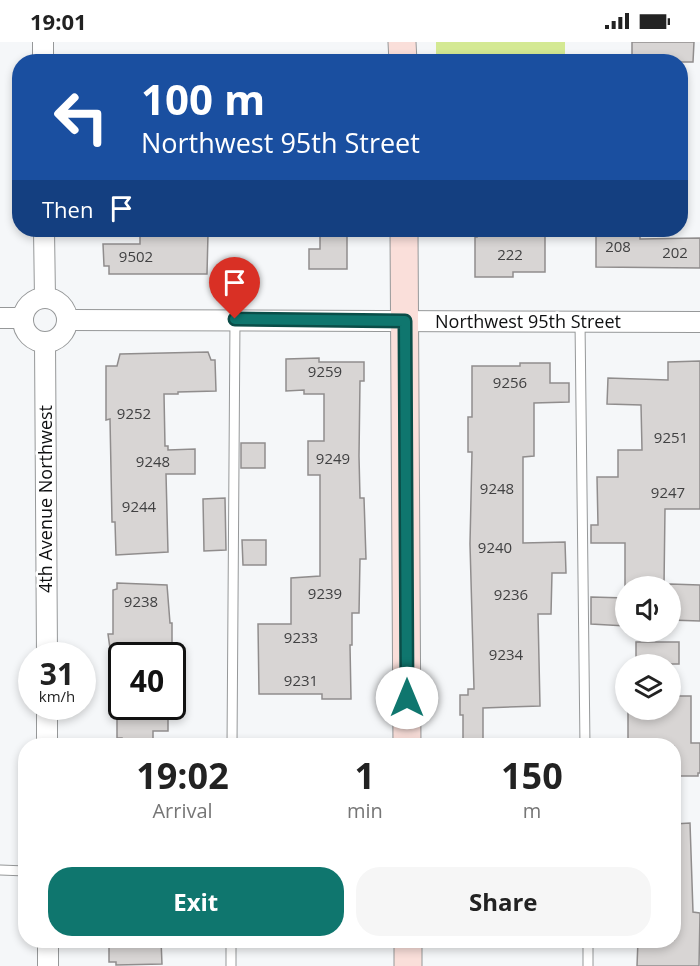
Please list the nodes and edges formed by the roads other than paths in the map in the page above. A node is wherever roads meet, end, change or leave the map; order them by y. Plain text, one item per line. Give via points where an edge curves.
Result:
1 (44, 237) edge
2 (404, 237) edge
3 (45, 298) junction
4 (0, 318) edge
5 (23, 318) junction
6 (235, 319) junction
7 (67, 320) junction
8 (405, 321) junction
9 (579, 322) junction
10 (700, 322) edge
11 (45, 342) junction
12 (47, 642) edge
13 (47, 720) edge
14 (47, 738) edge
15 (232, 738) edge
16 (407, 738) edge
17 (585, 738) edge
18 (0, 870) edge
19 (18, 871) edge
20 (48, 948) edge
21 (231, 948) edge
22 (408, 948) edge
23 (588, 948) edge
24 (48, 966) edge
25 (231, 966) edge
26 (408, 966) edge
27 (588, 966) edge

1 - 3 street
2 - 8 street
3 - 5 street via 30,303
3 - 7 street via 59,303
4 - 5 street
5 - 11 street via 28,335
6 - 7 street, Northwest 95th Street
6 - 8 street, Northwest 95th Street
6 - 15 lane
7 - 11 street via 60,337
8 - 9 street, Northwest 95th Street
8 - 16 street
9 - 10 street, Northwest 95th Street
9 - 17 lane
11 - 12 street, 4th Avenue Northwest
13 - 14 street
18 - 19 lane
20 - 24 street
21 - 25 lane
22 - 26 street
23 - 27 lane

